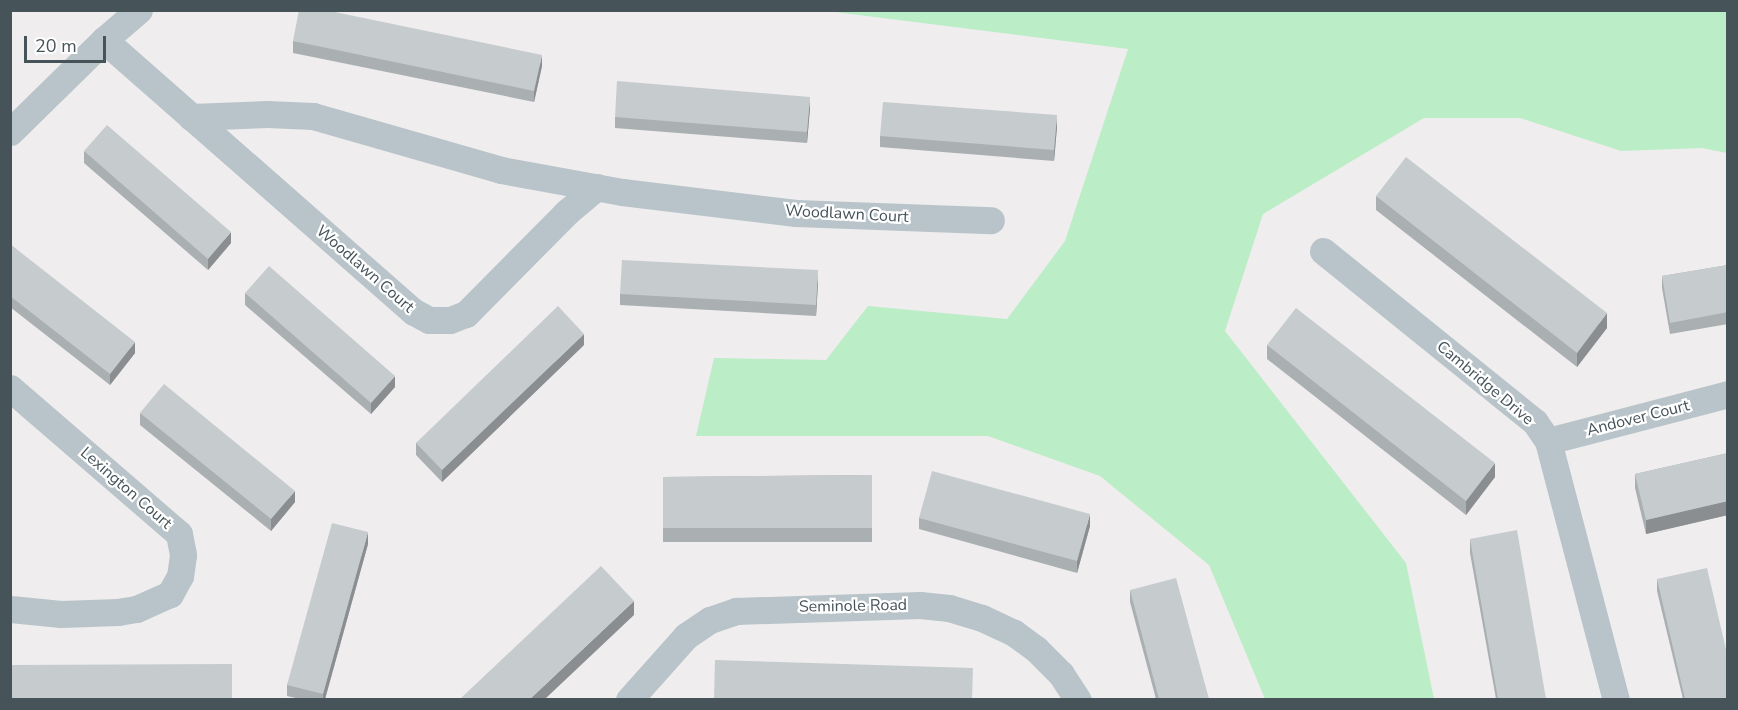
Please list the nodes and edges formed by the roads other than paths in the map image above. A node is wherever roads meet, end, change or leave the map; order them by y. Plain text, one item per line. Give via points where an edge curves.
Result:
1 (139, 10) edge
2 (104, 40) junction
3 (191, 117) junction
4 (10, 132) edge
5 (597, 187) junction
6 (991, 220) dead end
7 (1323, 251) dead end
8 (10, 388) edge
9 (1728, 394) edge
10 (1548, 441) junction
11 (10, 609) edge
12 (629, 699) edge
13 (1078, 699) edge
14 (1616, 699) edge

1 - 2 street
2 - 3 street, Woodlawn Court
2 - 4 street
3 - 5 street, Woodlawn Court via 313,116 501,170
3 - 5 street, Woodlawn Court via 414,312 429,320 450,320 466,314
5 - 6 street, Woodlawn Court via 796,213
7 - 10 street, Cambridge Drive via 1535,422
8 - 11 street, Lexington Court via 179,534 183,555 180,576 170,594 136,609 61,614
9 - 10 street, Andover Court
10 - 14 street, Cambridge Drive
12 - 13 street, Seminole Road via 686,636 710,620 736,611 920,605 949,608 1014,633 1061,674

